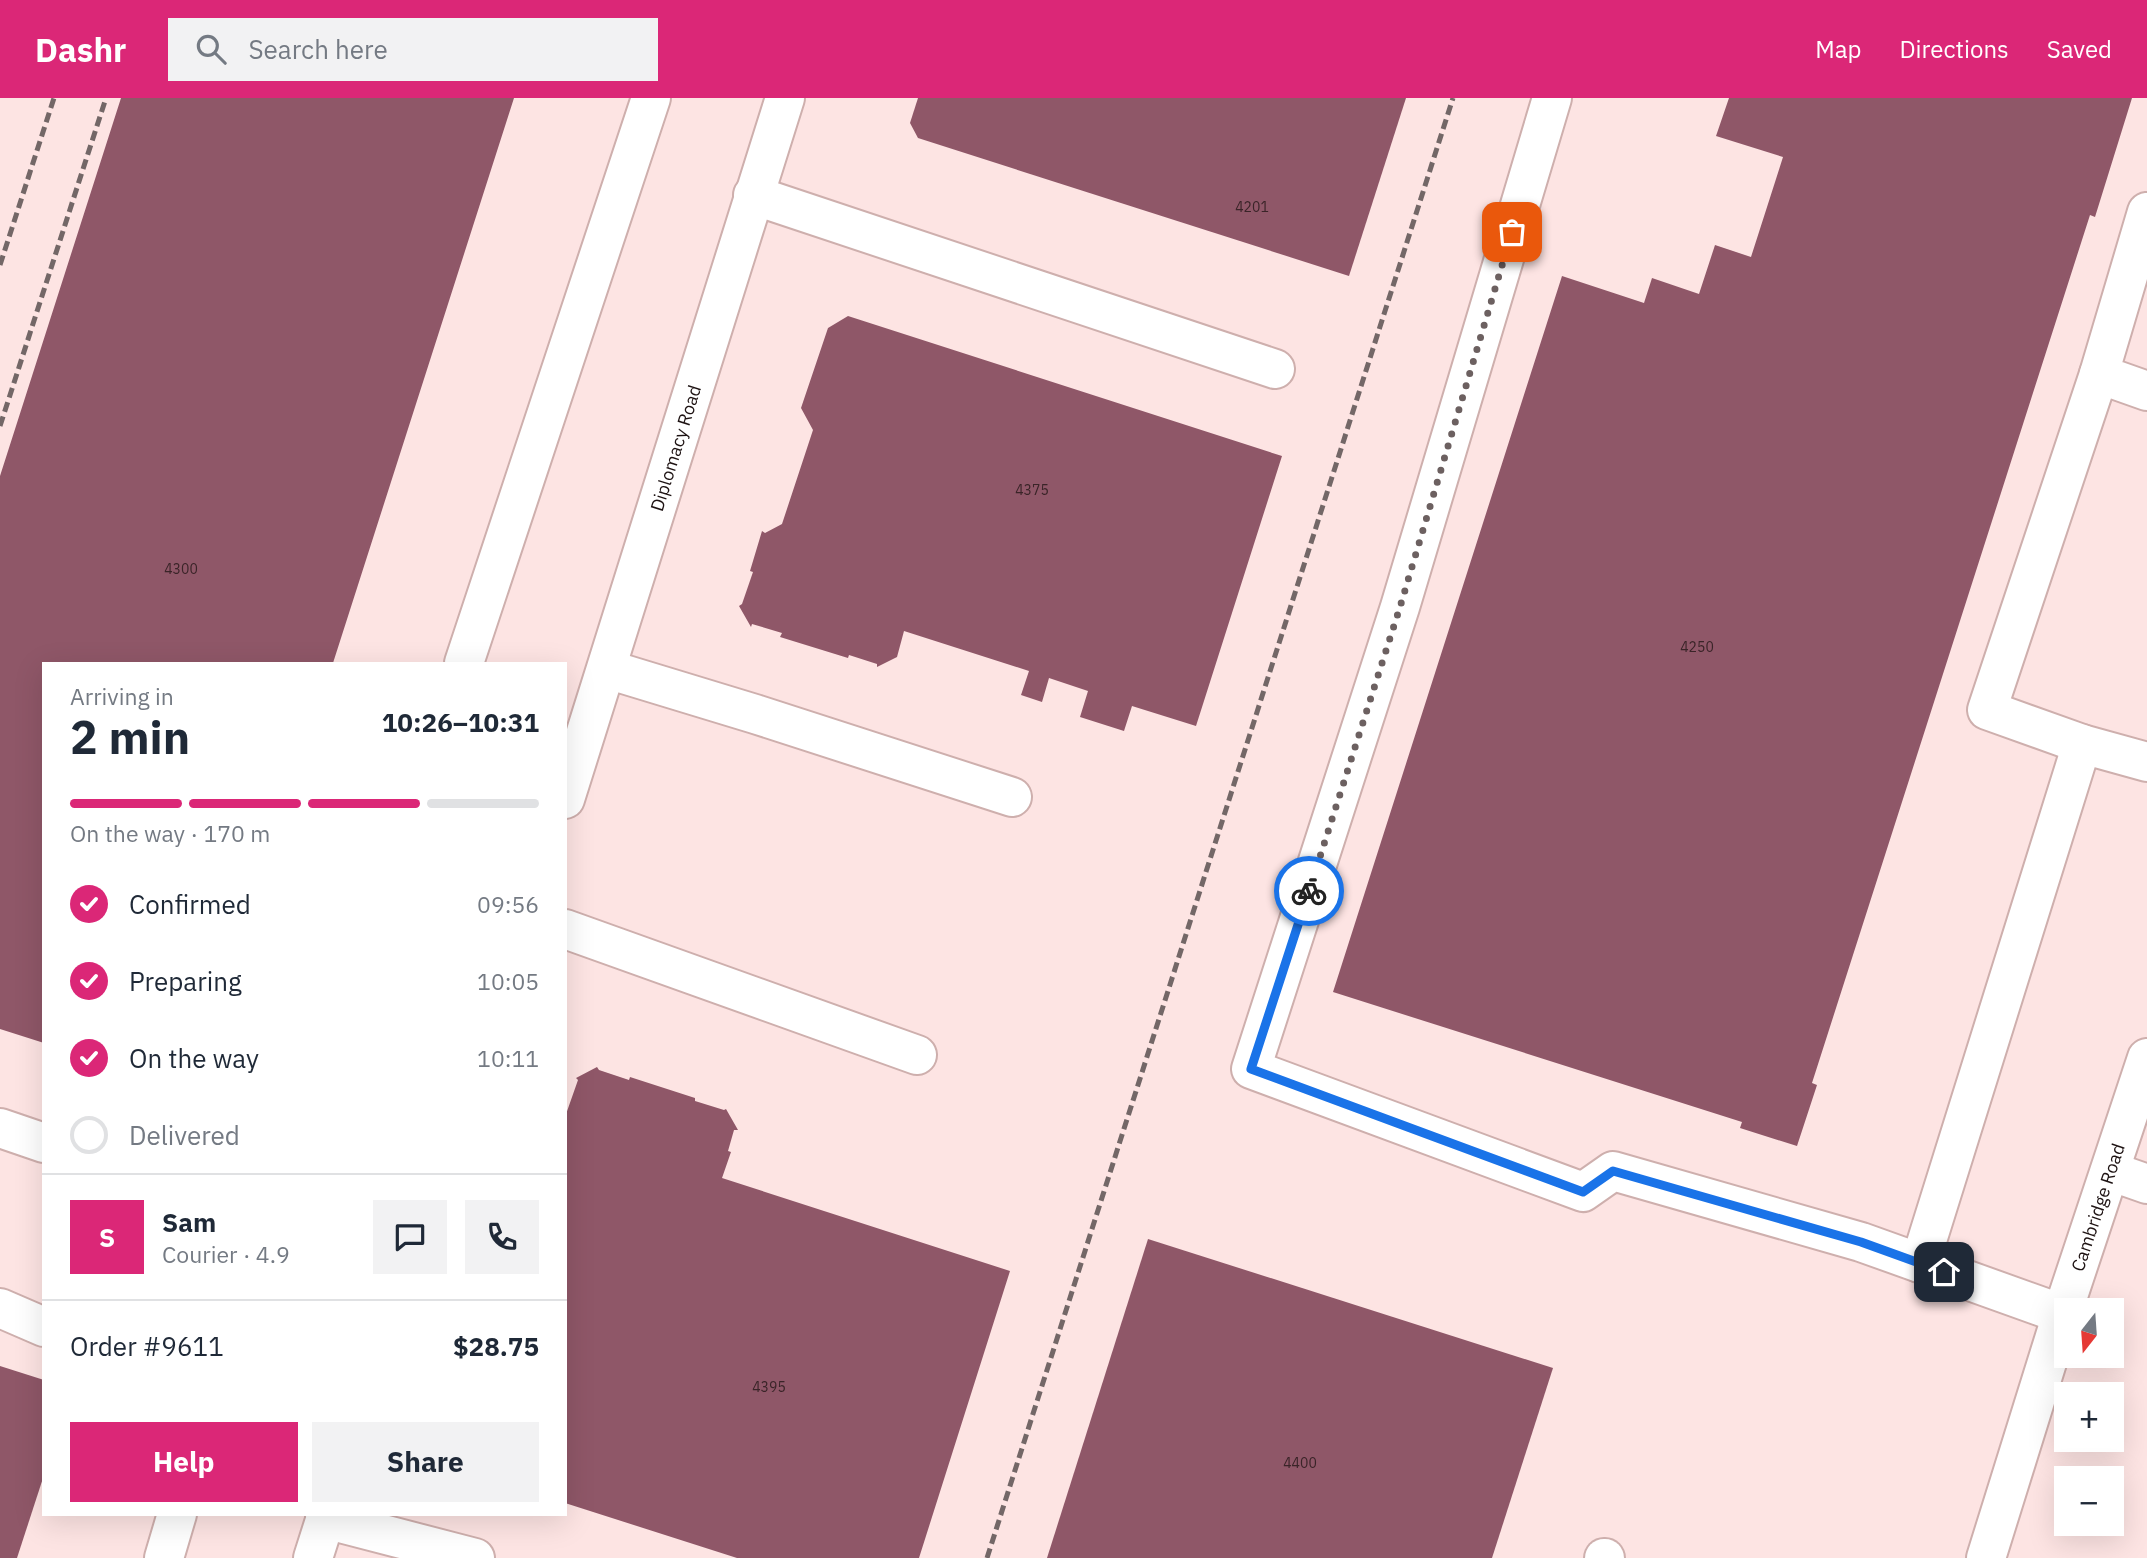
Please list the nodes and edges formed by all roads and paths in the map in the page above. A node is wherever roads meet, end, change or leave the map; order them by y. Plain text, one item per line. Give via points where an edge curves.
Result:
1 (650, 98) edge
2 (785, 98) edge
3 (1552, 98) edge
4 (753, 195) junction
5 (2147, 212) edge
6 (1275, 369) dead end
7 (2099, 374) junction
8 (2147, 391) edge
9 (464, 662) edge
10 (607, 669) junction
11 (2082, 744) junction
12 (2147, 762) edge
13 (567, 793) edge
14 (1012, 797) dead end
15 (567, 930) edge
16 (917, 1055) dead end
17 (2147, 1058) edge
18 (0, 1128) edge
19 (42, 1142) edge
20 (2110, 1171) junction
21 (2147, 1184) edge
22 (1920, 1263) junction
23 (2067, 1298) edge
24 (0, 1308) edge
25 (2054, 1311) edge
26 (42, 1326) edge
27 (2054, 1340) edge
28 (176, 1516) edge
29 (326, 1516) edge
30 (164, 1558) edge
31 (313, 1558) edge
32 (475, 1558) edge
33 (1986, 1558) edge

1 - 9 street
2 - 4 street, Diplomacy Road
3 - 22 street via 1400,607 1251,1069 1583,1192 1613,1171
4 - 6 street
4 - 10 street, Diplomacy Road
5 - 7 street
7 - 8 street
7 - 11 street via 1987,710
10 - 13 street, Diplomacy Road
10 - 14 street
11 - 12 street
11 - 22 street
15 - 16 street
17 - 20 street, Cambridge Road
18 - 19 street
20 - 21 street
20 - 23 street, Cambridge Road
22 - 25 street
24 - 26 street
27 - 33 street, Cambridge Road
28 - 30 street
29 - 31 street
29 - 32 street

